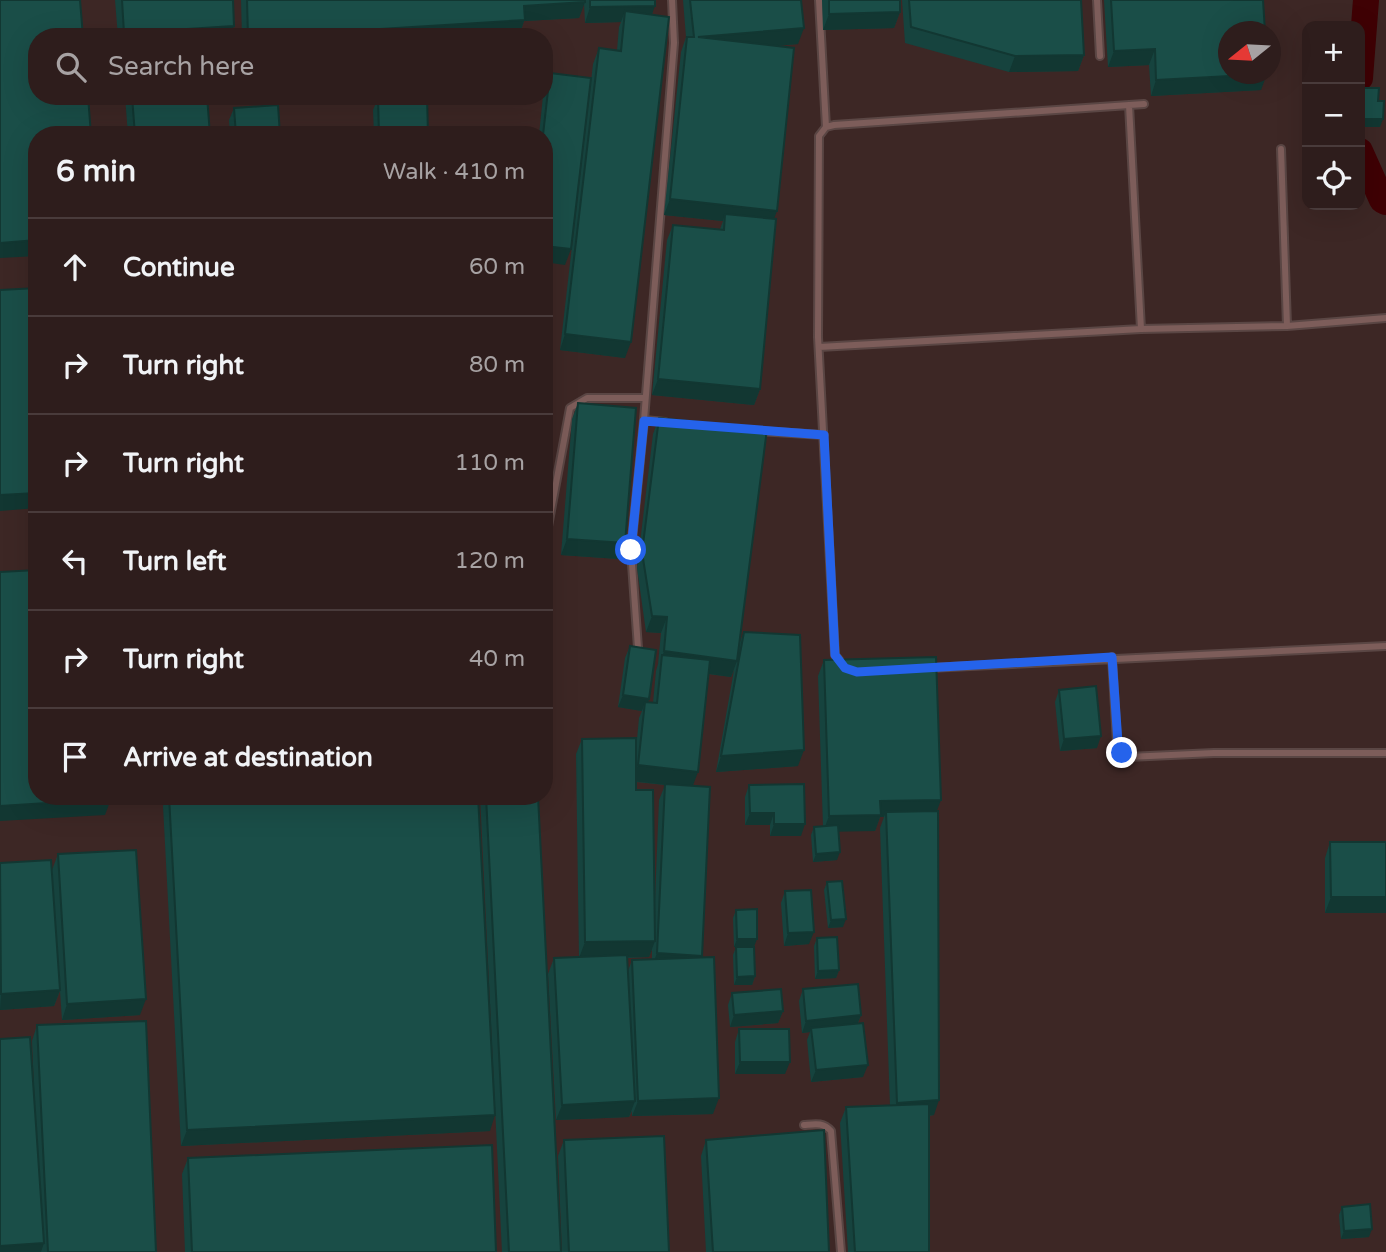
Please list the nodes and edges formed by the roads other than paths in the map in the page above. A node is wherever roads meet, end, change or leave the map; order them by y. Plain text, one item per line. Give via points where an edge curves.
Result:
1 (672, 0) edge
2 (818, 0) edge
3 (1097, 0) edge
4 (1100, 56) dead end
5 (1144, 104) dead end
6 (1129, 105) junction
7 (827, 127) junction
8 (1281, 149) dead end
9 (1386, 318) edge
10 (1287, 326) junction
11 (1141, 329) junction
12 (819, 347) junction
13 (645, 398) junction
14 (644, 421) junction
15 (670, 423) edge
16 (750, 430) edge
17 (824, 435) junction
18 (553, 500) edge
19 (1386, 646) edge
20 (638, 648) edge
21 (1112, 657) junction
22 (845, 668) edge
23 (924, 668) edge
24 (1386, 753) edge
25 (804, 1125) dead end
26 (841, 1252) edge

1 - 13 lane via 674,43
2 - 7 lane
3 - 4 lane
5 - 6 lane
6 - 7 lane
6 - 11 lane
7 - 12 lane via 818,146
8 - 10 lane
9 - 10 lane
10 - 11 lane
11 - 12 lane
12 - 17 lane
13 - 14 lane
13 - 18 lane via 587,398 570,408
14 - 15 lane
14 - 20 lane via 631,550
16 - 17 lane
17 - 22 lane via 835,655
19 - 21 lane
21 - 23 lane
21 - 24 lane via 1118,743 1128,757
25 - 26 lane via 820,1124 831,1130

